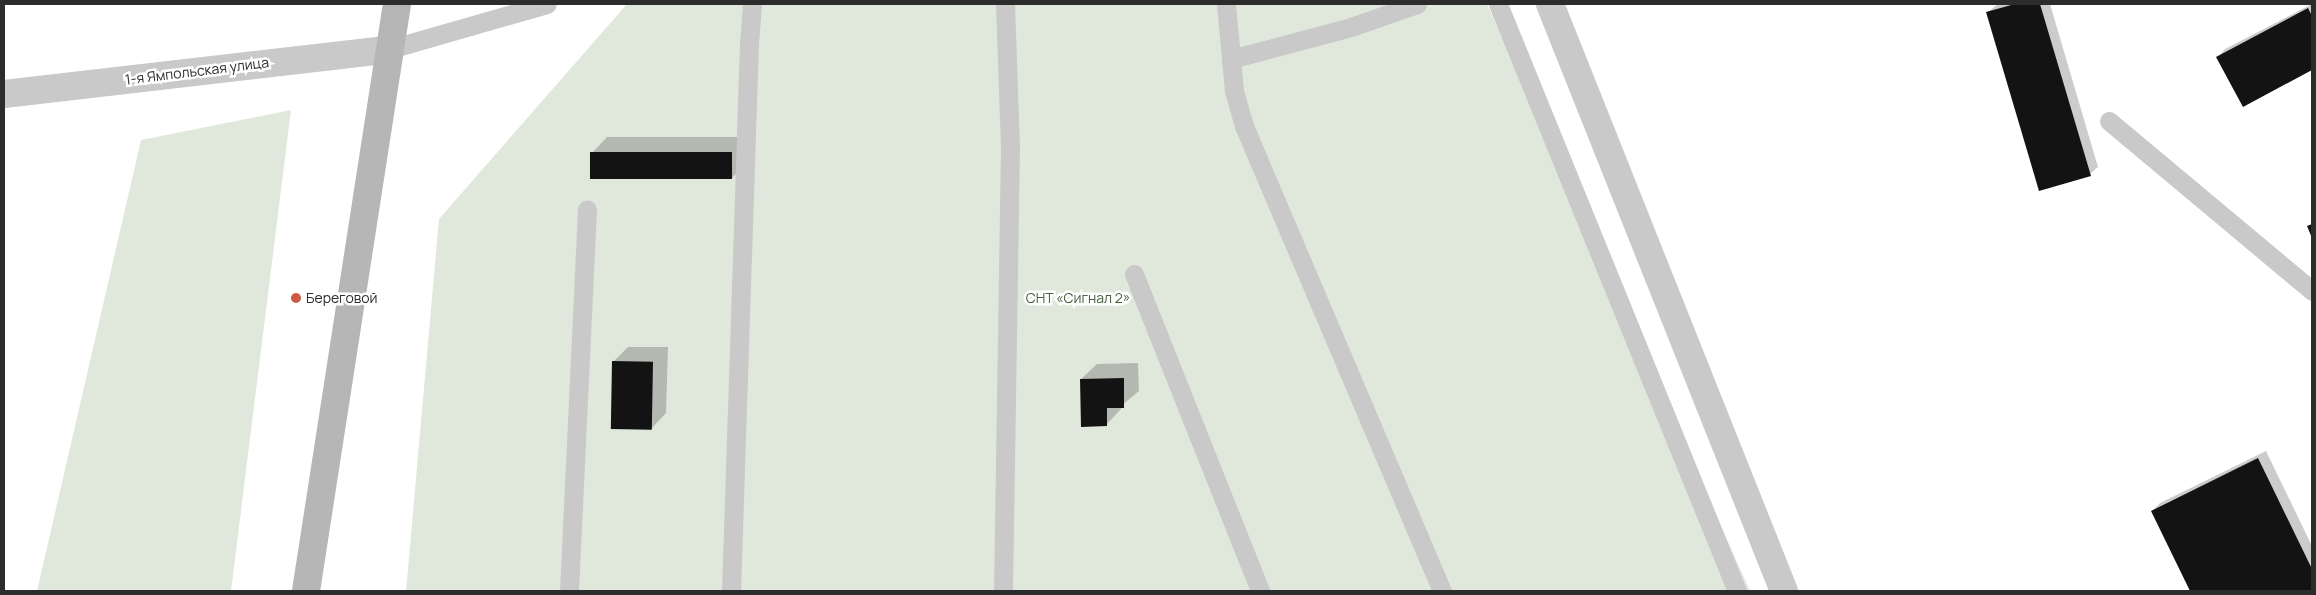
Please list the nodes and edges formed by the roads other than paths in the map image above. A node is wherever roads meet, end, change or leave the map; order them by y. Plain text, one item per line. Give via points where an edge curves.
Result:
1 (398, 4) edge
2 (547, 4) edge
3 (752, 4) edge
4 (1005, 4) edge
5 (1226, 4) edge
6 (1417, 4) edge
7 (1498, 4) edge
8 (1550, 4) edge
9 (390, 49) junction
10 (1231, 59) junction
11 (4, 94) edge
12 (2109, 121) dead end
13 (588, 209) dead end
14 (1134, 274) dead end
15 (2312, 291) edge
16 (306, 591) edge
17 (569, 591) edge
18 (731, 591) edge
19 (1003, 591) edge
20 (1260, 591) edge
21 (1442, 591) edge
22 (1737, 591) edge
23 (1784, 591) edge

1 - 9 main road
2 - 9 lane
3 - 18 lane
4 - 19 lane via 1010,147
5 - 10 lane
6 - 10 lane via 1351,27
7 - 22 lane
8 - 23 street
9 - 11 street, 1-я Ямпольская улица
9 - 16 main road
10 - 21 lane via 1234,91 1244,126
12 - 15 lane
13 - 17 lane
14 - 20 lane

